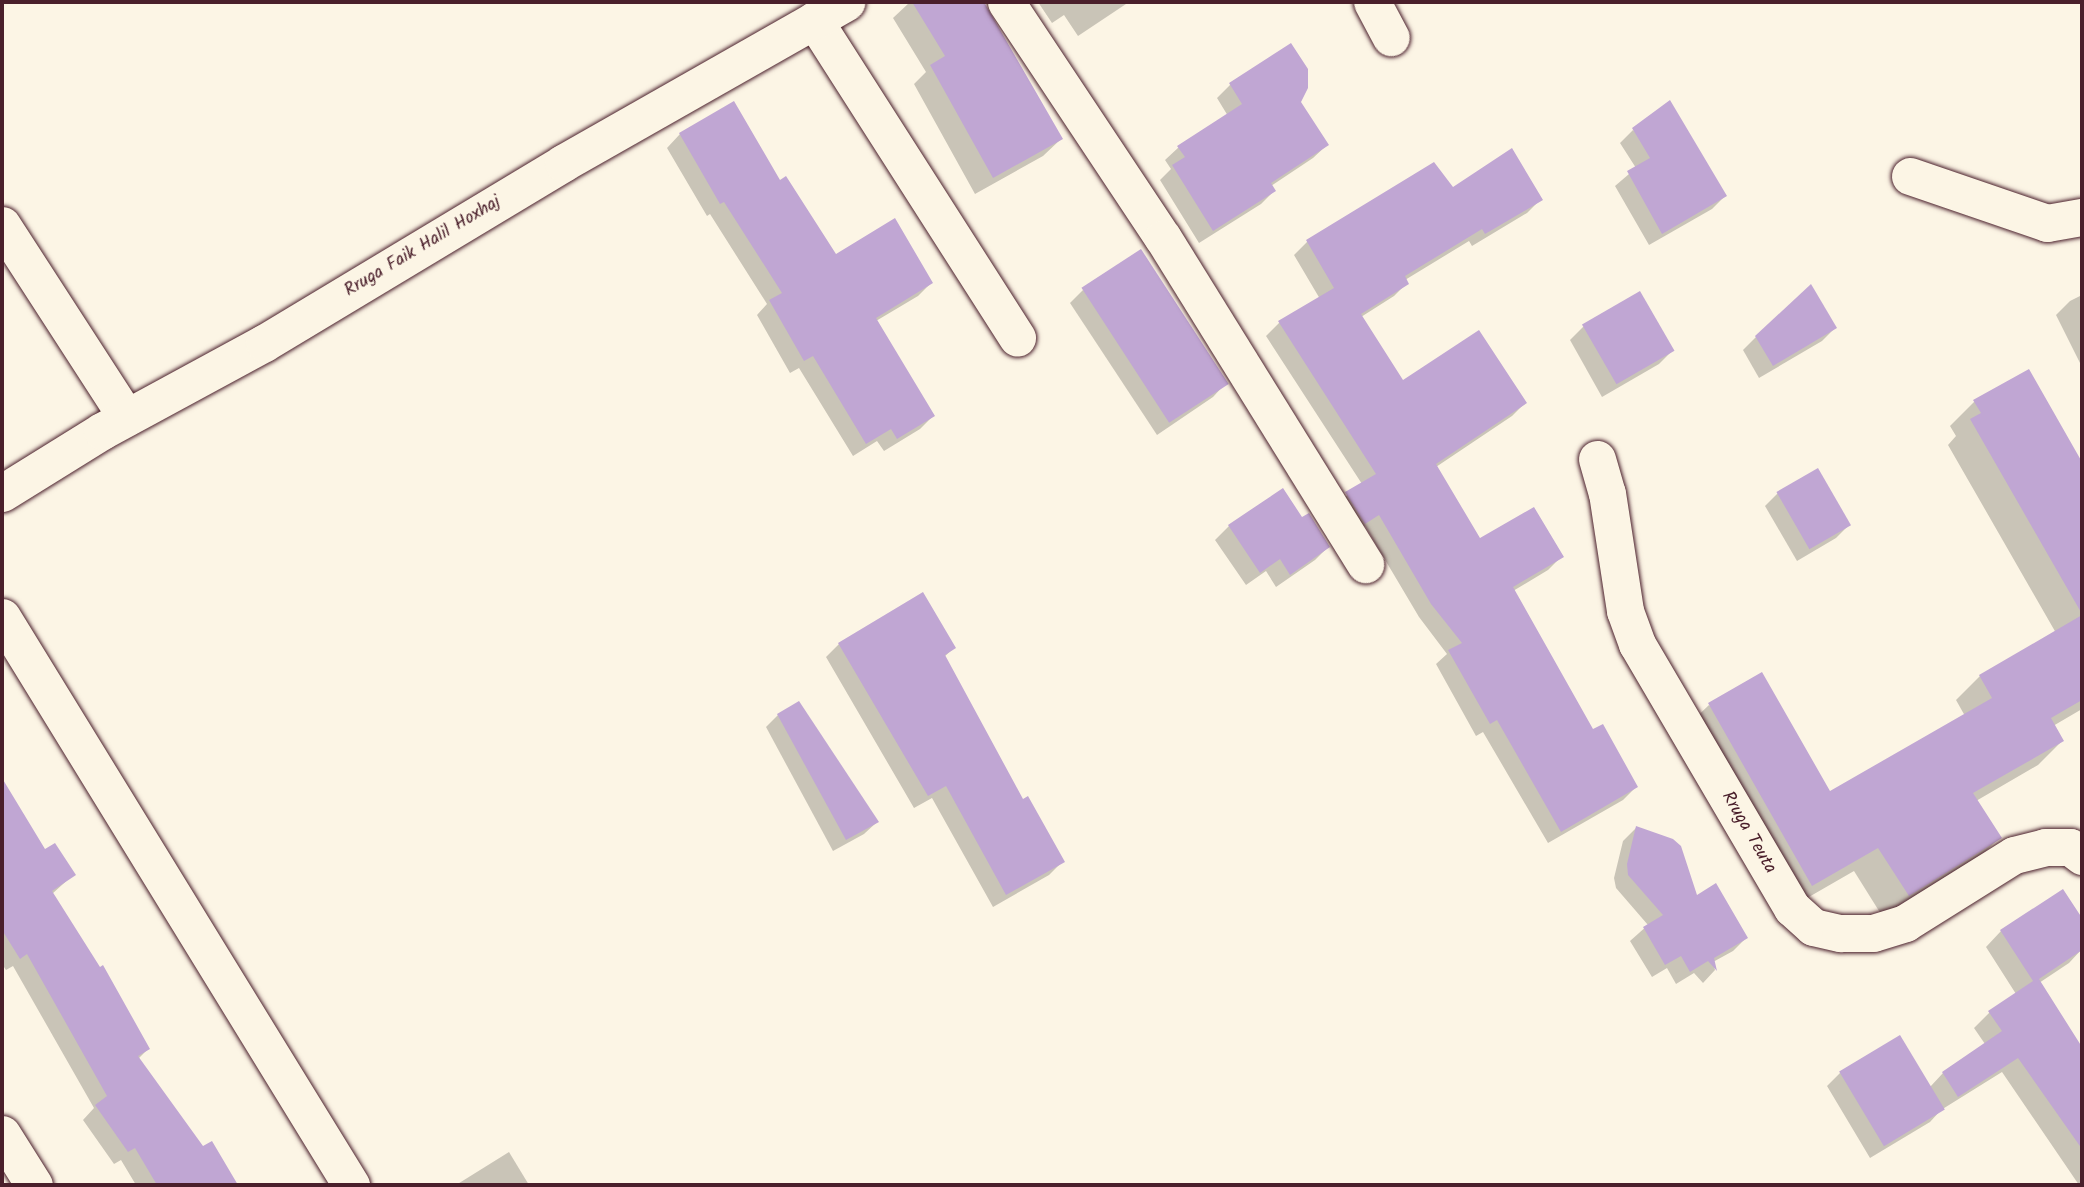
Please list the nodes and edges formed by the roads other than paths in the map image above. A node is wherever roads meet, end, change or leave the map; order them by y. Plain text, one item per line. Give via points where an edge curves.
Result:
1 (846, 2) edge
2 (1006, 2) edge
3 (1372, 2) edge
4 (814, 20) junction
5 (1391, 37) dead end
6 (1910, 176) dead end
7 (2082, 217) edge
8 (2, 225) edge
9 (1017, 338) dead end
10 (126, 417) junction
11 (1597, 458) dead end
12 (2, 493) edge
13 (1365, 564) dead end
14 (2, 617) edge
15 (2082, 856) edge
16 (2, 1134) edge
17 (34, 1185) edge
18 (351, 1185) edge

1 - 4 street, Rruga Faik Halil Hoxhaj
2 - 13 street via 1163,238
3 - 5 street
4 - 9 street
4 - 10 street, Rruga Faik Halil Hoxhaj via 563,163 264,343
6 - 7 street via 2047,223
8 - 10 street
10 - 12 street, Rruga Faik Halil Hoxhaj
11 - 15 street, Rruga Teuta via 1607,493 1625,611 1637,644 1792,908 1813,927 1873,933 1905,923 2014,855 2045,847 2070,848
14 - 18 street
16 - 17 street

